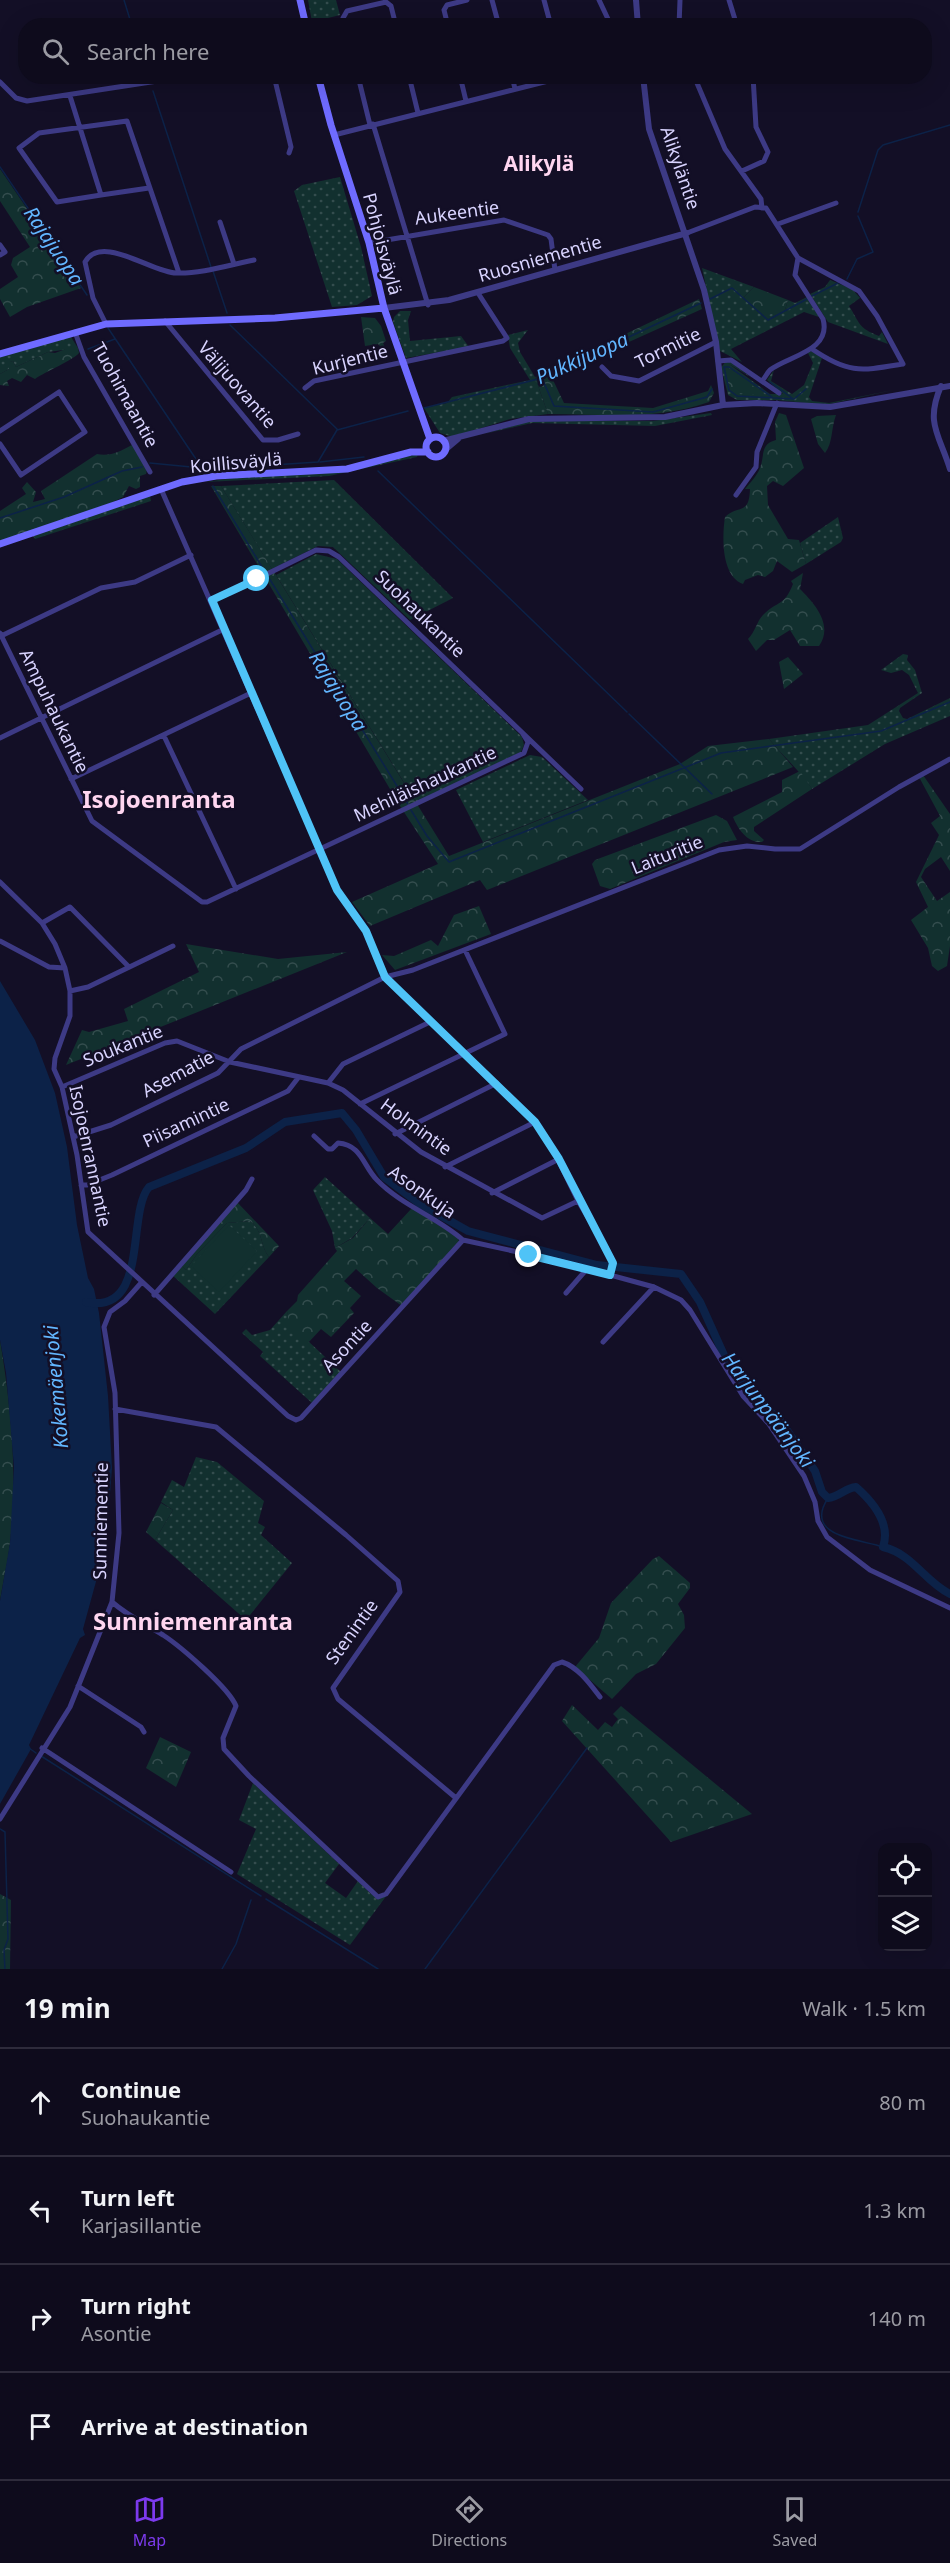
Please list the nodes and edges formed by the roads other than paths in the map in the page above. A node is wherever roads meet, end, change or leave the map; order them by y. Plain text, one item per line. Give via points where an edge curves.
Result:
1 (300, 0) edge
2 (466, 0) edge
3 (492, 0) edge
4 (544, 0) edge
5 (599, 0) edge
6 (636, 0) edge
7 (680, 0) edge
8 (729, 0) edge
9 (304, 18) edge
10 (344, 18) edge
11 (394, 18) edge
12 (446, 18) edge
13 (497, 18) edge
14 (549, 18) edge
15 (608, 18) edge
16 (637, 18) edge
17 (679, 18) edge
18 (735, 18) edge
19 (0, 82) edge
20 (142, 84) edge
21 (276, 84) edge
22 (320, 84) edge
23 (360, 84) edge
24 (411, 84) edge
25 (462, 84) edge
26 (514, 84) edge
27 (536, 84) edge
28 (644, 84) edge
29 (697, 84) edge
30 (753, 84) edge
31 (515, 89) junction
32 (70, 96) junction
33 (466, 101) junction
34 (418, 113) junction
35 (371, 125) junction
36 (80, 127) junction
37 (334, 135) junction
38 (289, 153) dead end
39 (742, 171) junction
40 (149, 188) junction
41 (101, 195) junction
42 (836, 203) dead end
43 (762, 208) junction
44 (220, 222) dead end
45 (778, 224) junction
46 (687, 233) junction
47 (407, 235) junction
48 (369, 243) junction
49 (0, 245) edge
50 (2, 253) edge
51 (798, 258) junction
52 (254, 260) dead end
53 (234, 264) junction
54 (555, 270) junction
55 (179, 273) junction
56 (478, 293) junction
57 (429, 304) junction
58 (384, 308) junction
59 (165, 321) junction
60 (106, 324) junction
61 (75, 332) junction
62 (716, 342) junction
63 (812, 349) junction
64 (0, 354) edge
65 (718, 361) junction
66 (403, 363) junction
67 (602, 367) dead end
68 (762, 381) junction
69 (941, 386) junction
70 (950, 386) edge
71 (305, 388) dead end
72 (779, 393) dead end
73 (777, 403) junction
74 (723, 405) junction
75 (0, 431) edge
76 (298, 434) dead end
77 (458, 439) junction
78 (435, 440) junction
79 (0, 444) edge
80 (445, 450) junction
81 (411, 453) junction
82 (428, 453) junction
83 (950, 469) edge
84 (150, 472) dead end
85 (161, 489) junction
86 (736, 495) dead end
87 (0, 544) edge
88 (191, 555) junction
89 (212, 600) junction
90 (224, 629) junction
91 (0, 635) edge
92 (251, 693) junction
93 (42, 719) junction
94 (523, 734) junction
95 (164, 736) junction
96 (0, 738) edge
97 (950, 759) edge
98 (71, 779) junction
99 (581, 789) dead end
100 (319, 850) junction
101 (0, 882) edge
102 (236, 889) junction
103 (42, 922) junction
104 (0, 941) edge
105 (172, 946) dead end
106 (465, 950) junction
107 (129, 967) junction
108 (65, 968) junction
109 (385, 977) junction
110 (70, 991) junction
111 (432, 1021) junction
112 (465, 1053) junction
113 (230, 1062) junction
114 (298, 1078) junction
115 (328, 1083) junction
116 (497, 1083) junction
117 (62, 1087) junction
118 (360, 1104) junction
119 (535, 1122) junction
120 (395, 1134) junction
121 (314, 1136) dead end
122 (73, 1137) junction
123 (559, 1159) junction
124 (445, 1167) junction
125 (252, 1179) dead end
126 (81, 1185) junction
127 (492, 1192) junction
128 (578, 1201) junction
129 (463, 1240) junction
130 (586, 1270) junction
131 (611, 1273) junction
132 (133, 1275) joint
133 (141, 1283) junction
134 (654, 1287) junction
135 (566, 1293) dead end
136 (154, 1294) junction
137 (603, 1342) dead end
138 (115, 1409) junction
139 (112, 1602) junction
140 (950, 1608) edge
141 (78, 1686) junction
142 (600, 1697) dead end
143 (144, 1732) dead end
144 (42, 1748) junction
145 (456, 1798) junction
146 (0, 1819) edge
147 (231, 1872) dead end

1 - 9 main road
2 - 12 street via 447,5
3 - 13 street
4 - 14 street
5 - 15 street
6 - 16 street
7 - 17 street
8 - 18 street
10 - 11 street via 347,11 386,2
19 - 32 street via 22,100
20 - 32 street
21 - 38 street via 291,147
22 - 37 main road, Pohjoisväylä
23 - 35 street
24 - 34 street
25 - 33 street
26 - 31 street
27 - 31 street
28 - 46 street, Alikyläntie via 649,129
29 - 39 street via 720,139
30 - 39 street via 756,127 768,152 764,161
31 - 33 street
32 - 36 street
33 - 34 street
34 - 35 street
35 - 37 street
35 - 47 street
36 - 40 street via 127,121
36 - 41 street
36 - 41 street via 39,133 20,148 57,202
37 - 48 main road, Pohjoisväylä
39 - 43 street via 761,199
40 - 41 street
40 - 55 street
42 - 45 street
43 - 45 street via 770,211
43 - 46 street via 755,207
44 - 53 street
45 - 51 street
46 - 54 street, Ruosniementie
46 - 62 street
47 - 48 street, Aukeentie
47 - 54 street, Aukeentie via 504,220 548,235
47 - 57 street
48 - 58 main road, Pohjoisväylä
49 - 50 street
51 - 63 street via 795,275 825,323 818,344
51 - 63 street via 859,291 903,364 853,371
52 - 53 street
53 - 55 street
54 - 56 street, Ruosniementie
55 - 60 street via 162,271 108,251 87,259 93,298
56 - 57 street, Ruosniementie
56 - 66 street, Kurjentie via 507,338
57 - 58 street, Ruosniementie
58 - 59 main road, Ruosniementie via 275,318
58 - 66 main road, Pohjoisväylä
59 - 60 main road, Ruosniementie
59 - 76 street, Välijuovantie via 263,440
60 - 61 main road, Ruosniementie
61 - 64 main road, Ruosniementie
61 - 84 street, Tuohimaantie via 84,357
62 - 65 street
62 - 67 street, Tormitie via 639,381 611,376
63 - 68 street via 770,370
65 - 68 street via 731,360
65 - 74 street
66 - 71 street, Kurjentie via 314,381
66 - 78 main road, Pohjoisväylä
68 - 72 street
69 - 70 street
69 - 73 street via 830,407
69 - 83 street via 932,412 933,422
73 - 74 street
73 - 86 street via 756,467
74 - 77 street, Koillisväylä via 665,417 529,419
75 - 79 street via 59,392 85,432 21,475
77 - 78 street, Koillisväylä
77 - 80 street, Koillisväylä
78 - 80 main road
78 - 81 main road, Koillisväylä
78 - 82 main road
80 - 82 main road, Koillisväylä via 437,457
81 - 82 main road, Koillisväylä
81 - 85 main road, Koillisväylä via 347,469 216,476
85 - 87 main road, Koillisväylä
85 - 88 street
88 - 89 street
88 - 91 street via 135,582 101,588
89 - 90 street
89 - 94 street, Suohaukantie via 316,550 329,551
90 - 92 street
90 - 93 street
91 - 93 street, Ampuhaukantie
92 - 95 street
92 - 100 street
93 - 96 street
93 - 98 street, Ampuhaukantie
94 - 99 street, Suohaukantie
94 - 100 street, Mehiläishaukantie via 528,742 524,753
95 - 98 street
95 - 102 street
97 - 106 street, Laituritie via 800,849 747,846 718,850
98 - 102 street, Ampuhaukantie via 92,821 196,899 207,903
100 - 102 street, Ampuhaukantie
100 - 109 street via 337,890 372,942
101 - 103 street, Isojoenrannantie
103 - 107 street via 70,907
103 - 108 street, Isojoenrannantie
104 - 108 street via 49,967
105 - 107 street
106 - 109 street, Laituritie
106 - 112 street via 505,1034
107 - 110 street via 88,987
108 - 110 street, Isojoenrannantie
109 - 111 street
109 - 113 street, Asematie via 241,1049
110 - 117 street, Isojoenrannantie via 68,1030 54,1065
111 - 112 street
111 - 115 street via 343,1064
112 - 116 street
112 - 118 street
113 - 114 street, Holmintie
113 - 117 street, Soukantie via 188,1044 171,1042
113 - 122 street, Asematie via 219,1073 111,1125
114 - 115 street, Holmintie
114 - 126 street, Piisamintie via 288,1091 112,1175
115 - 118 street, Holmintie
116 - 119 street
116 - 120 street
117 - 122 street, Isojoenrannantie
118 - 120 street, Holmintie
119 - 123 street
119 - 124 street
120 - 124 street, Holmintie
121 - 129 street, Asonkuja via 328,1149 338,1143 349,1144 376,1180
122 - 126 street, Isojoenrannantie
123 - 127 street
123 - 128 street
124 - 127 street, Holmintie
125 - 136 street
126 - 132 street, Isojoenrannantie via 88,1232
127 - 128 street, Holmintie via 542,1218
128 - 131 street via 608,1249 613,1263
129 - 130 street via 559,1260
129 - 136 street, Asontie via 296,1420
130 - 131 street
130 - 135 street
131 - 134 street
132 - 133 street, Asontie
133 - 136 street, Asontie
133 - 138 street, Sunniementie via 105,1318
134 - 137 street
134 - 140 street via 681,1300 690,1310 724,1369 769,1424 804,1476 827,1537 870,1570
138 - 139 street, Sunniementie via 119,1533
138 - 145 street, Stenintie via 216,1427 398,1581 400,1592 333,1688 338,1699
139 - 141 street, Sunniementie
139 - 145 street via 130,1618 164,1636 227,1691 236,1706 223,1738 224,1749 378,1897 386,1893
141 - 143 street
141 - 144 street, Sunniementie via 70,1707
142 - 145 street via 584,1677 566,1663 558,1662
144 - 146 street, Sunniementie
144 - 147 street

